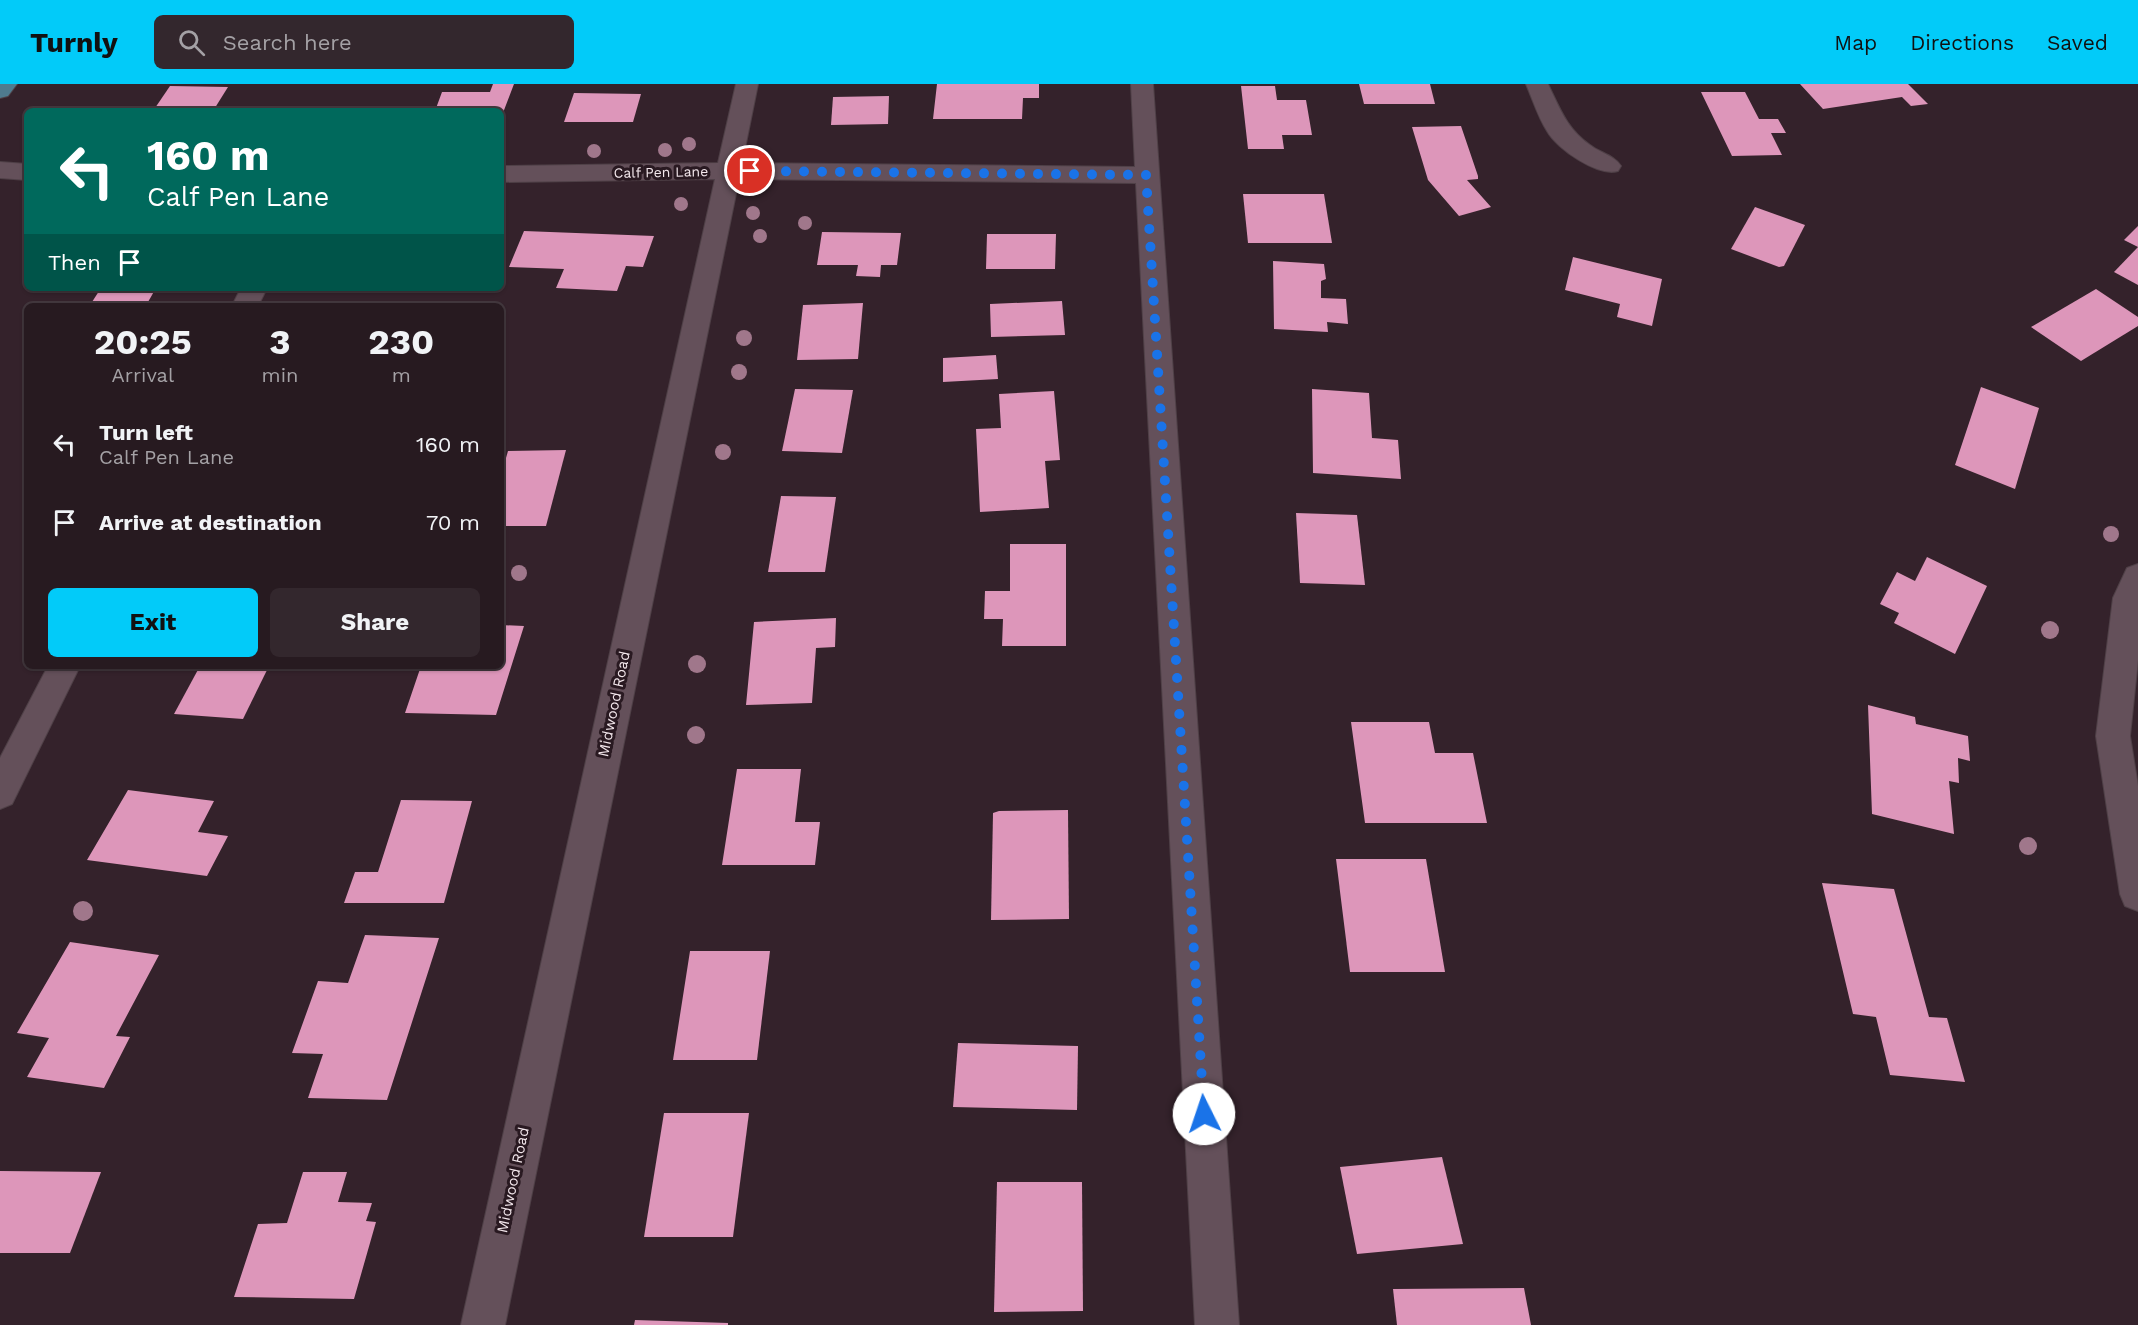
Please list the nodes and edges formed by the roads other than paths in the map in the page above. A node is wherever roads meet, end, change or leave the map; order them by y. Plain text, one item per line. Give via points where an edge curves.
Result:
1 (6, 84) edge
2 (747, 84) edge
3 (1142, 84) edge
4 (1537, 84) edge
5 (0, 91) edge
6 (1609, 166) dead end
7 (0, 170) edge
8 (727, 171) junction
9 (24, 172) edge
10 (504, 174) edge
11 (1146, 175) junction
12 (2138, 577) edge
13 (62, 669) edge
14 (0, 793) edge
15 (2138, 894) edge
16 (483, 1325) edge
17 (1217, 1325) edge

1 - 5 main road
2 - 8 street, Midwood Road
3 - 11 street
4 - 6 street via 1558,130 1582,152
7 - 9 street
8 - 10 street, Calf Pen Lane
8 - 11 street, Calf Pen Lane
8 - 16 street, Midwood Road
11 - 17 street
12 - 15 street via 2129,598 2113,736
13 - 14 street

